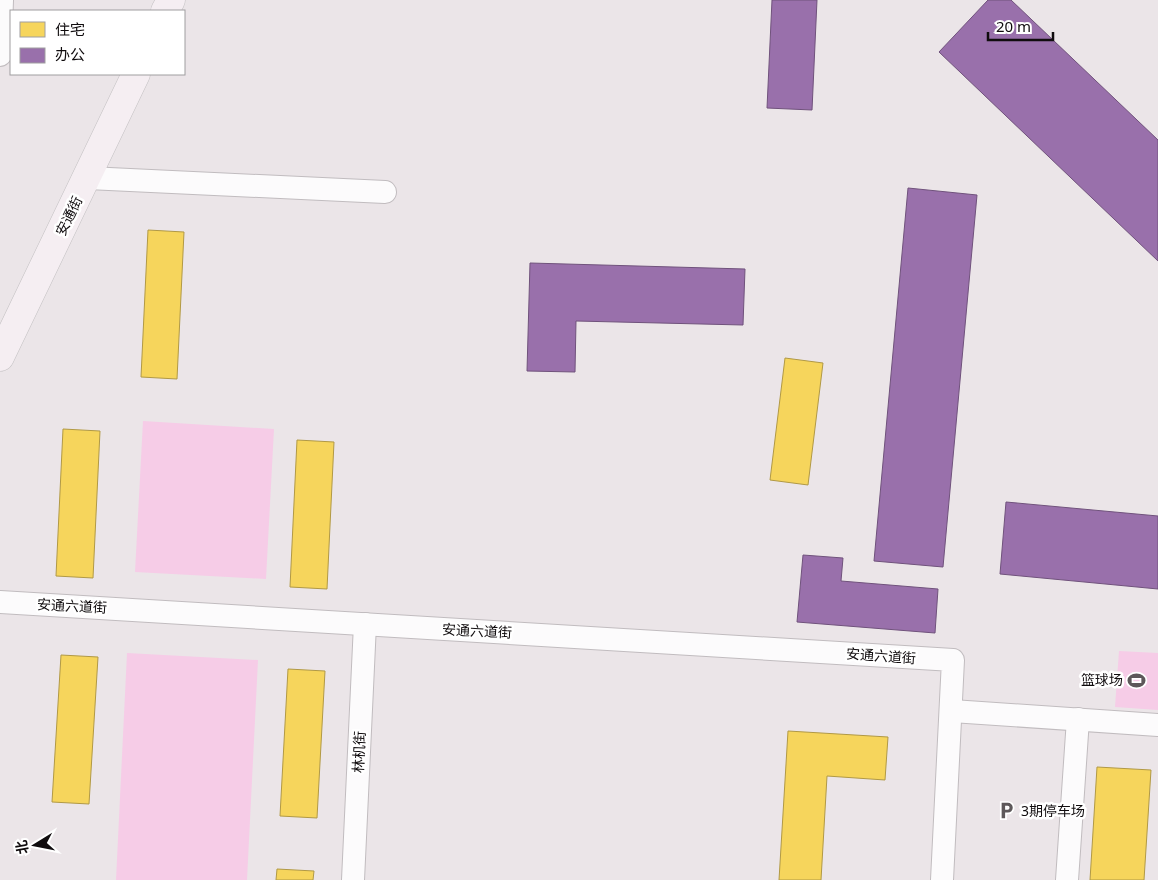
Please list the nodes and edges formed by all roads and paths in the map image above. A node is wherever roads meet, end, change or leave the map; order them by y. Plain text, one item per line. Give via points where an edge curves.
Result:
1 (2, 0) edge
2 (0, 55) edge
3 (136, 75) edge
4 (88, 178) junction
5 (386, 192) dead end
6 (0, 357) edge
7 (0, 602) edge
8 (365, 624) junction
9 (952, 711) junction
10 (1078, 719) junction
11 (1158, 725) edge
12 (352, 880) edge
13 (942, 880) edge
14 (1067, 880) edge

1 - 2 street
3 - 4 main road, 安通街
4 - 5 street
4 - 6 main road, 安通街
7 - 8 street, 安通六道街
8 - 9 street, 安通六道街 via 953,660
8 - 12 street, 林机街
9 - 10 street
9 - 13 street
10 - 11 street
10 - 14 street

